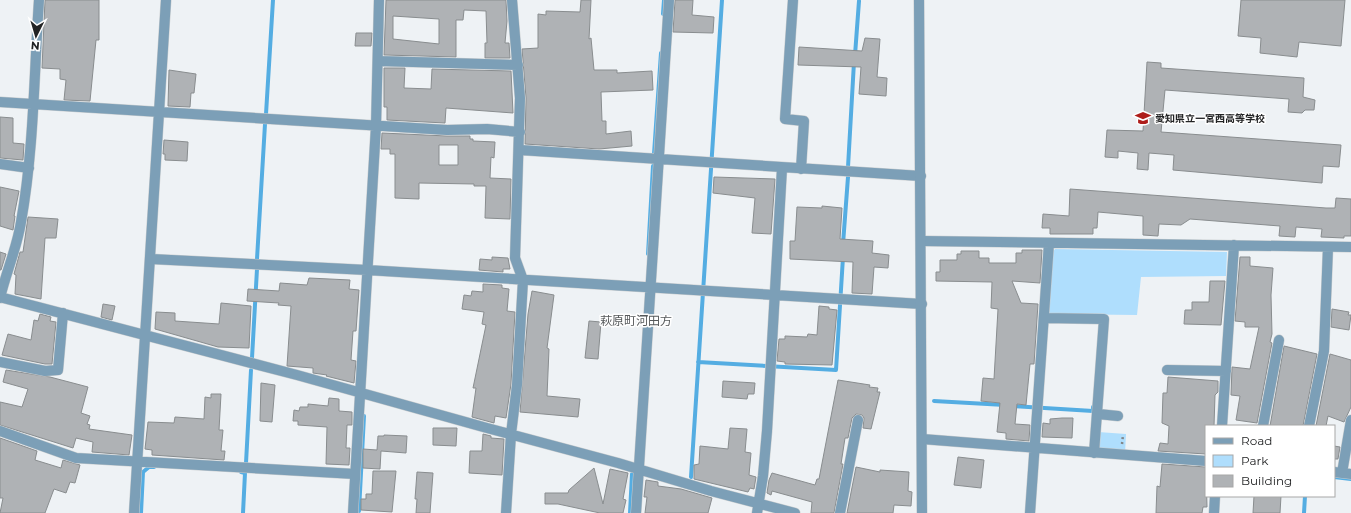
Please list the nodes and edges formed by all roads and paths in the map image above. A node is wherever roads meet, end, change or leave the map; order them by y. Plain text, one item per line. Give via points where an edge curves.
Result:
1 (39, 0) edge
2 (166, 0) edge
3 (380, 0) edge
4 (512, 0) edge
5 (669, 0) edge
6 (793, 0) edge
7 (919, 0) edge
8 (378, 61) junction
9 (518, 65) junction
10 (0, 102) edge
11 (33, 104) junction
12 (159, 112) junction
13 (376, 126) junction
14 (520, 132) junction
15 (520, 150) junction
16 (658, 160) junction
17 (0, 164) edge
18 (29, 168) junction
19 (782, 168) junction
20 (801, 170) junction
21 (921, 176) junction
22 (922, 241) junction
23 (1049, 243) junction
24 (1234, 245) junction
25 (1328, 247) junction
26 (1351, 247) edge
27 (151, 260) junction
28 (367, 270) junction
29 (4, 275) edge
30 (523, 280) junction
31 (651, 288) junction
32 (774, 296) junction
33 (0, 297) edge
34 (922, 304) junction
35 (63, 313) junction
36 (1044, 318) junction
37 (146, 336) junction
38 (1279, 340) dead end
39 (0, 362) edge
40 (1167, 370) dead end
41 (1226, 371) junction
42 (359, 392) junction
43 (1098, 414) junction
44 (1118, 416) dead end
45 (858, 420) dead end
46 (1351, 420) edge
47 (1222, 425) edge
48 (1262, 425) edge
49 (1309, 425) edge
50 (0, 431) edge
51 (511, 434) junction
52 (922, 439) junction
53 (1034, 448) junction
54 (1094, 453) junction
55 (138, 461) junction
56 (1205, 461) edge
57 (639, 469) junction
58 (1342, 473) edge
59 (355, 474) junction
60 (1216, 497) edge
61 (758, 502) junction
62 (134, 513) edge
63 (353, 513) edge
64 (506, 513) edge
65 (636, 513) edge
66 (756, 513) edge
67 (795, 513) edge
68 (840, 513) edge
69 (922, 513) edge
70 (1030, 513) edge
71 (1214, 513) edge

1 - 11 street
2 - 12 street
3 - 8 street
4 - 9 street
5 - 16 street
6 - 20 street via 785,119 804,121
7 - 21 street
8 - 9 street
8 - 13 street
9 - 14 street
10 - 11 street
11 - 12 street
11 - 18 street
12 - 13 street
12 - 27 street
13 - 14 street
13 - 28 street
14 - 15 street
15 - 16 street
15 - 30 street via 515,258
16 - 19 street
16 - 31 street
17 - 18 street
18 - 29 street via 21,223
19 - 20 street
19 - 32 street
20 - 21 street
21 - 22 street
22 - 23 street
22 - 34 street
23 - 24 street
23 - 36 street
24 - 25 street
24 - 41 street
25 - 26 street
25 - 49 street via 1324,352
27 - 28 street
27 - 37 street
28 - 30 street
28 - 42 street
29 - 33 street
30 - 31 street
30 - 51 street via 517,385
31 - 32 street
31 - 57 street
32 - 34 street
32 - 61 street via 764,468
33 - 35 street
34 - 52 street
35 - 37 street
35 - 39 street via 58,370 45,371
36 - 43 street via 1104,320
36 - 53 street
37 - 42 street
37 - 55 street
38 - 48 street
40 - 41 street
41 - 47 street
42 - 51 street
42 - 59 street
43 - 44 street
43 - 54 street
45 - 68 street
46 - 58 street
50 - 55 street via 76,458
51 - 57 street
51 - 64 street
52 - 53 street
52 - 69 street
53 - 54 street
53 - 70 street
54 - 56 street
55 - 59 street
55 - 62 street
57 - 61 street
57 - 65 street
59 - 63 street
60 - 71 street
61 - 66 street
61 - 67 street

